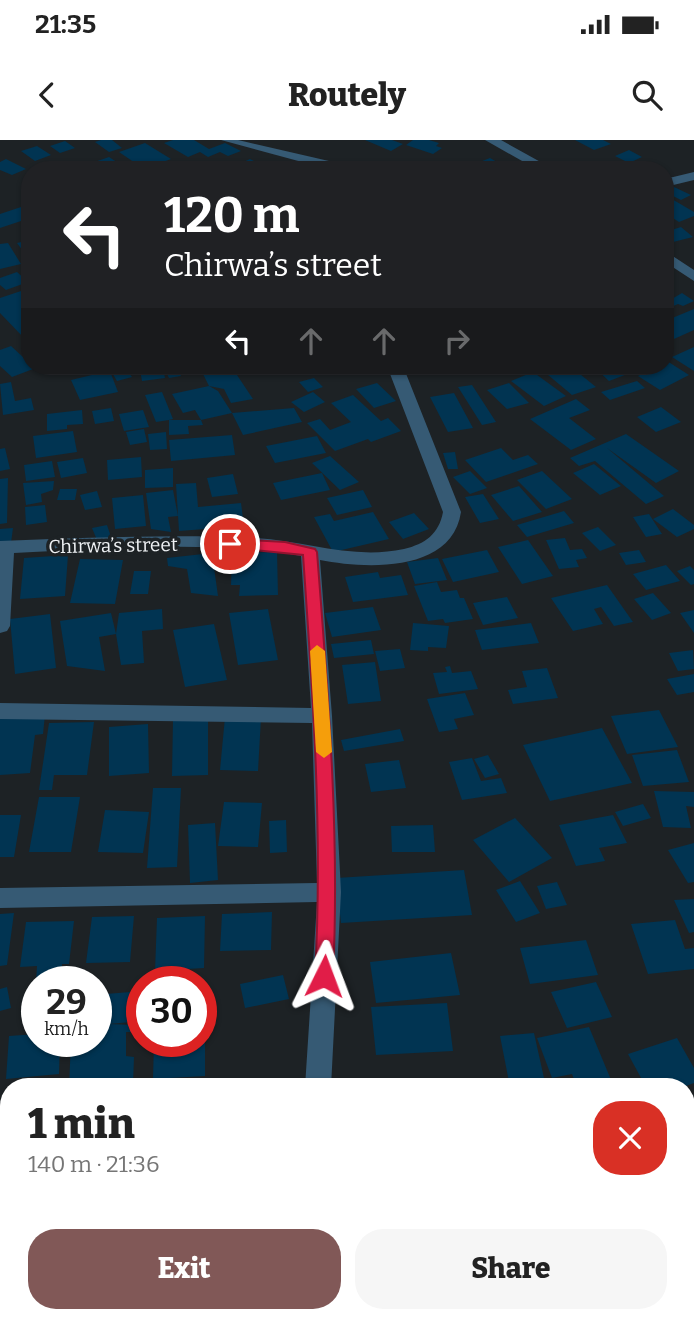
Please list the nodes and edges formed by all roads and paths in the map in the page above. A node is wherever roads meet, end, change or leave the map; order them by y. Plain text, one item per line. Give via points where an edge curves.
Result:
1 (226, 140) edge
2 (491, 140) edge
3 (313, 161) edge
4 (532, 161) edge
5 (694, 176) edge
6 (674, 181) edge
7 (674, 260) edge
8 (694, 260) edge
9 (674, 262) edge
10 (694, 277) edge
11 (399, 375) edge
12 (3, 547) edge
13 (310, 552) junction
14 (0, 626) edge
15 (0, 711) edge
16 (322, 716) junction
17 (329, 892) junction
18 (0, 898) edge
19 (319, 1078) edge

1 - 3 lane
2 - 4 street
5 - 6 street
7 - 8 street
9 - 10 street
11 - 13 street, Chirwa’s street via 453,512 448,534 424,549 378,559
12 - 13 street, Chirwa’s street via 259,544
12 - 14 street
13 - 16 street
15 - 16 street
16 - 17 street
17 - 18 street
17 - 19 street

